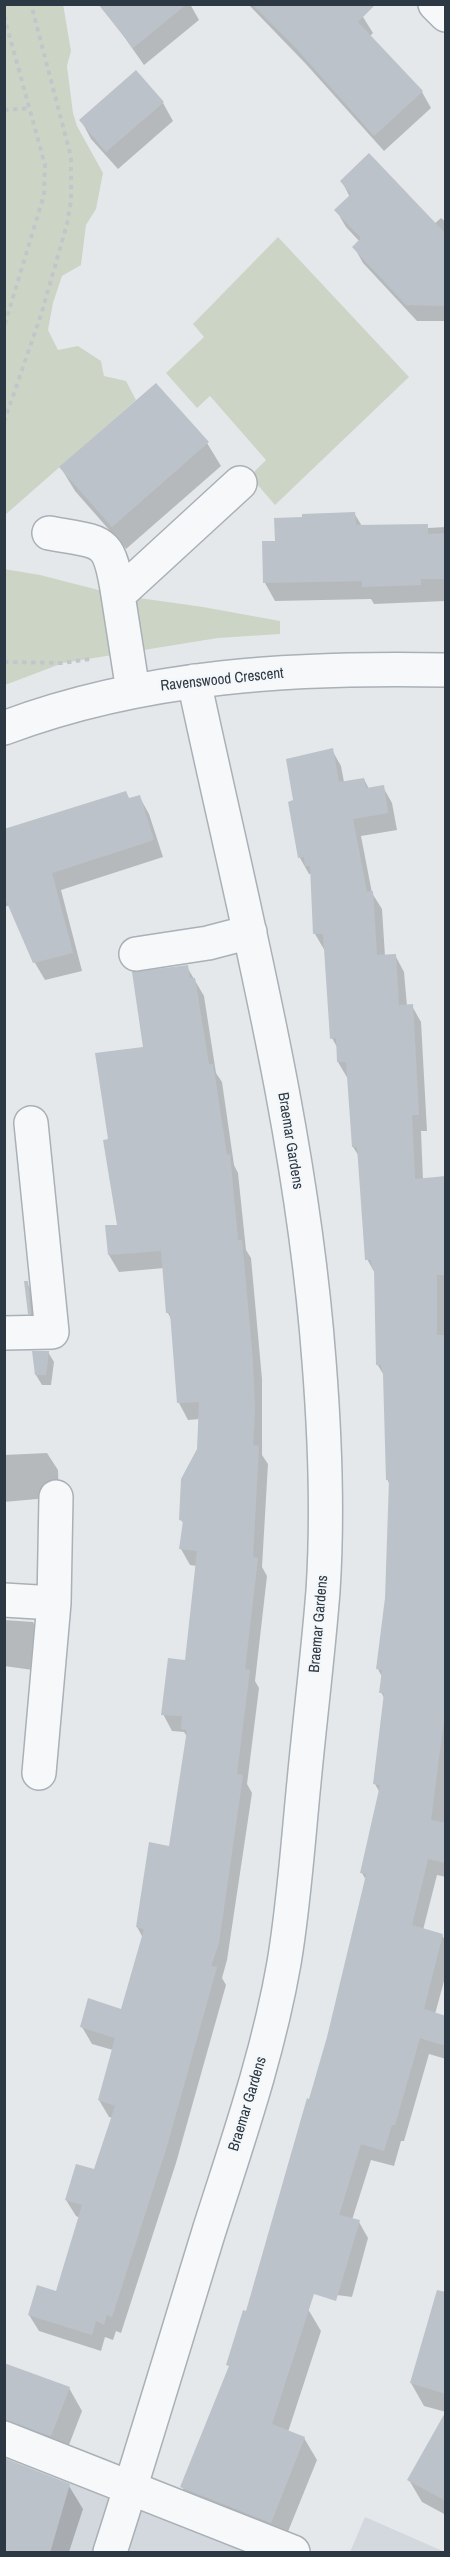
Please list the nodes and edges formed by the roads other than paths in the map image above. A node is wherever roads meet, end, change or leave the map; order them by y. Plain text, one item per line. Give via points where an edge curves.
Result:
1 (435, 4) edge
2 (446, 15) edge
3 (240, 483) dead end
4 (49, 533) dead end
5 (118, 595) junction
6 (446, 670) edge
7 (194, 681) junction
8 (133, 691) junction
9 (4, 728) edge
10 (249, 932) junction
11 (136, 954) dead end
12 (31, 1123) dead end
13 (4, 1333) edge
14 (56, 1497) dead end
15 (4, 1600) edge
16 (54, 1603) junction
17 (39, 1773) dead end
18 (4, 2438) edge
19 (130, 2490) junction
20 (110, 2553) edge
21 (292, 2553) edge

1 - 2 street
3 - 5 street
4 - 5 street via 94,541 105,548 112,560
5 - 8 street
6 - 7 street, Ravenswood Crescent via 273,673
7 - 8 street, Ravenswood Crescent
7 - 10 street, Braemar Gardens
8 - 9 street, Ravenswood Crescent
10 - 11 street
10 - 19 street, Braemar Gardens via 292,1143 311,1278 324,1453 323,1591 290,1918 273,2017
12 - 13 street via 52,1332
14 - 16 street
15 - 16 street
16 - 17 street
18 - 19 street
19 - 20 street, Braemar Gardens
19 - 21 street

